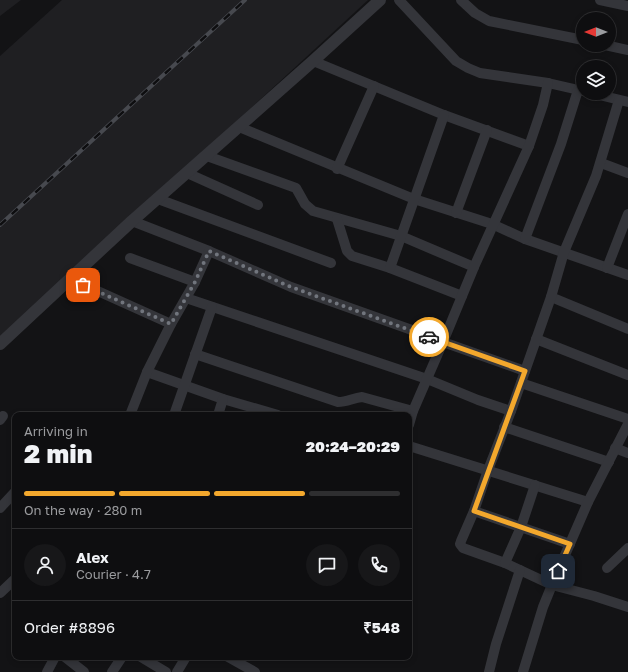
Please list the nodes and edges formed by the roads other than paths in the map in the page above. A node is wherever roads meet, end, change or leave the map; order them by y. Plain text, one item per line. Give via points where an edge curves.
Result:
1 (380, 0) edge
2 (399, 0) edge
3 (461, 0) edge
4 (600, 0) edge
5 (628, 6) edge
6 (576, 39) edge
7 (616, 47) edge
8 (628, 50) edge
9 (313, 61) junction
10 (548, 83) junction
11 (374, 86) junction
12 (576, 90) edge
13 (578, 100) edge
14 (624, 101) edge
15 (444, 114) junction
16 (239, 127) junction
17 (487, 130) junction
18 (529, 146) junction
19 (206, 156) junction
20 (601, 163) junction
21 (337, 169) junction
22 (187, 173) junction
23 (628, 173) edge
24 (158, 199) junction
25 (414, 199) junction
26 (258, 205) dead end
27 (456, 213) junction
28 (628, 214) edge
29 (337, 219) junction
30 (132, 221) junction
31 (492, 224) junction
32 (401, 236) junction
33 (525, 239) junction
34 (209, 251) junction
35 (564, 252) junction
36 (130, 258) dead end
37 (331, 263) dead end
38 (474, 267) junction
39 (390, 268) junction
40 (608, 268) junction
41 (628, 275) edge
42 (71, 279) junction
43 (195, 282) junction
44 (462, 296) junction
45 (551, 297) junction
46 (186, 298) junction
47 (212, 307) junction
48 (171, 324) junction
49 (628, 329) edge
50 (536, 339) junction
51 (443, 342) junction
52 (0, 344) edge
53 (195, 354) junction
54 (525, 371) junction
55 (147, 372) junction
56 (628, 375) edge
57 (427, 379) junction
58 (521, 383) junction
59 (183, 385) junction
60 (223, 399) junction
61 (413, 411) junction
62 (511, 411) junction
63 (131, 412) edge
64 (175, 412) edge
65 (219, 412) edge
66 (260, 412) edge
67 (412, 414) edge
68 (628, 418) edge
69 (628, 424) edge
70 (504, 427) junction
71 (412, 447) edge
72 (615, 448) junction
73 (628, 453) edge
74 (609, 462) junction
75 (488, 470) junction
76 (535, 485) junction
77 (12, 495) edge
78 (588, 502) junction
79 (0, 508) edge
80 (474, 511) junction
81 (521, 527) junction
82 (570, 544) junction
83 (628, 548) edge
84 (505, 563) junction
85 (607, 568) dead end
86 (520, 570) junction
87 (12, 581) edge
88 (552, 585) junction
89 (2, 587) edge
90 (628, 607) edge
91 (53, 660) edge
92 (69, 660) edge
93 (120, 660) edge
94 (146, 660) edge
95 (184, 660) edge
96 (233, 660) edge
97 (47, 672) edge
98 (84, 672) edge
99 (112, 672) edge
100 (166, 672) edge
101 (177, 672) edge
102 (255, 672) edge
103 (488, 672) edge
104 (523, 672) edge

1 - 9 street
2 - 10 street via 456,61 468,68 480,73
3 - 6 street via 475,13 489,20
4 - 5 street
7 - 8 street
9 - 11 street
9 - 16 street
10 - 12 street
10 - 18 street
11 - 15 street
11 - 21 street
13 - 33 street
14 - 20 street
15 - 17 street
15 - 25 street
16 - 19 street
16 - 21 street
17 - 18 street
17 - 27 street
18 - 31 street
19 - 22 street
19 - 29 street via 296,188 305,204 313,211
20 - 23 street
20 - 35 street
21 - 25 street
22 - 24 street
22 - 26 street
24 - 30 street
24 - 37 street
25 - 27 street
25 - 32 street
27 - 31 street
28 - 40 street
29 - 32 street
29 - 39 street via 347,250 352,256
30 - 34 street
30 - 42 street
31 - 33 street
31 - 38 street
32 - 38 street
32 - 39 street
33 - 35 street
34 - 43 street
34 - 51 street via 291,287
35 - 40 street
35 - 45 street
36 - 43 street
38 - 44 street
39 - 44 street
40 - 41 street
42 - 48 street
42 - 52 street
43 - 46 street
44 - 51 street
45 - 49 street
45 - 50 street
46 - 47 street
46 - 48 street
47 - 53 street
47 - 57 street
48 - 55 street
50 - 54 street
50 - 56 street
51 - 54 street
51 - 57 street
53 - 59 street
53 - 61 street via 338,402 362,397
54 - 58 street
55 - 59 street
55 - 63 street
57 - 61 street
57 - 62 street
58 - 62 street
58 - 68 street
59 - 60 street
59 - 64 street
60 - 65 street
60 - 66 street via 244,404
61 - 67 street
62 - 70 street
69 - 72 street
70 - 74 street
70 - 75 street
71 - 75 street
72 - 73 street
72 - 74 street
74 - 78 street
75 - 76 street
75 - 80 street
76 - 78 street
76 - 81 street
77 - 79 street
78 - 82 street
80 - 81 street
80 - 84 street via 461,546
81 - 82 street
81 - 84 street
82 - 88 street
83 - 85 street
84 - 86 street
86 - 88 street
86 - 103 street
87 - 89 street
88 - 90 street
88 - 104 street
91 - 97 street
92 - 98 street
93 - 99 street
94 - 100 street
95 - 101 street
96 - 102 street

